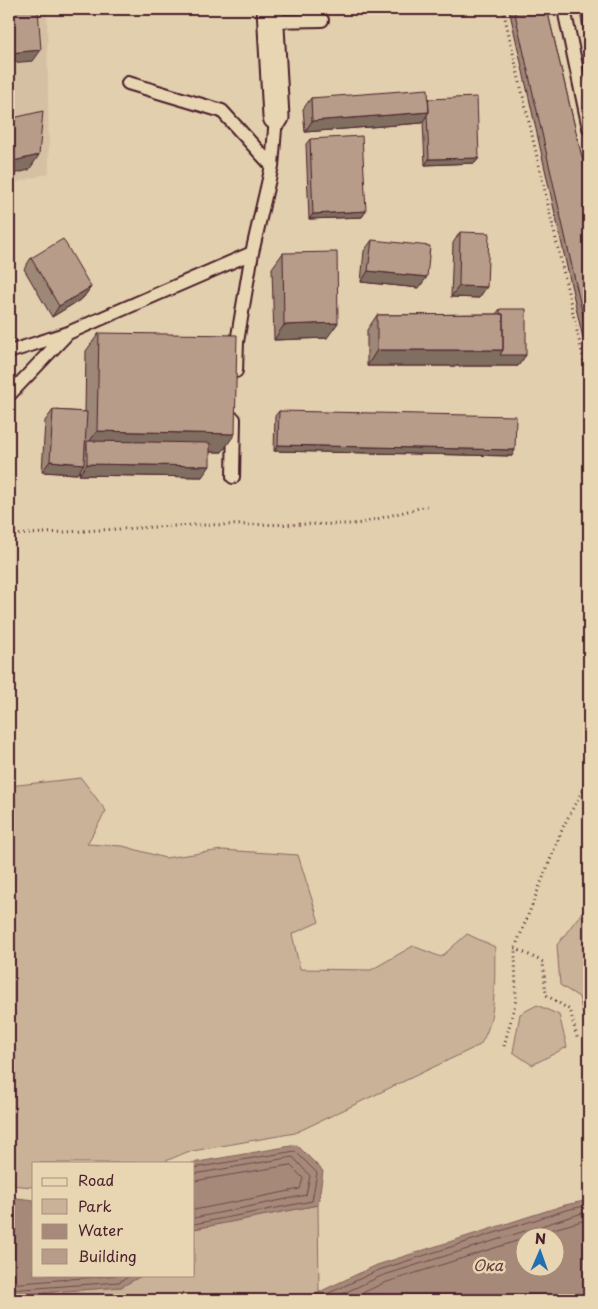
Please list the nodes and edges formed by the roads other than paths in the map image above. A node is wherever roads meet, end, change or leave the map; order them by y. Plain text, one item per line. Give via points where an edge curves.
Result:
1 (564, 9) edge
2 (271, 15) edge
3 (322, 20) dead end
4 (128, 83) dead end
5 (276, 117) joint
6 (589, 128) edge
7 (272, 166) junction
8 (252, 253) junction
9 (68, 334) junction
10 (9, 352) edge
11 (235, 388) edge
12 (9, 395) edge
13 (234, 407) edge
14 (233, 477) dead end

1 - 6 lane
2 - 3 lane
2 - 5 street
4 - 7 lane via 222,112
5 - 7 lane
7 - 8 lane
8 - 9 lane
8 - 11 lane via 237,342
9 - 10 lane
9 - 12 lane
13 - 14 lane

